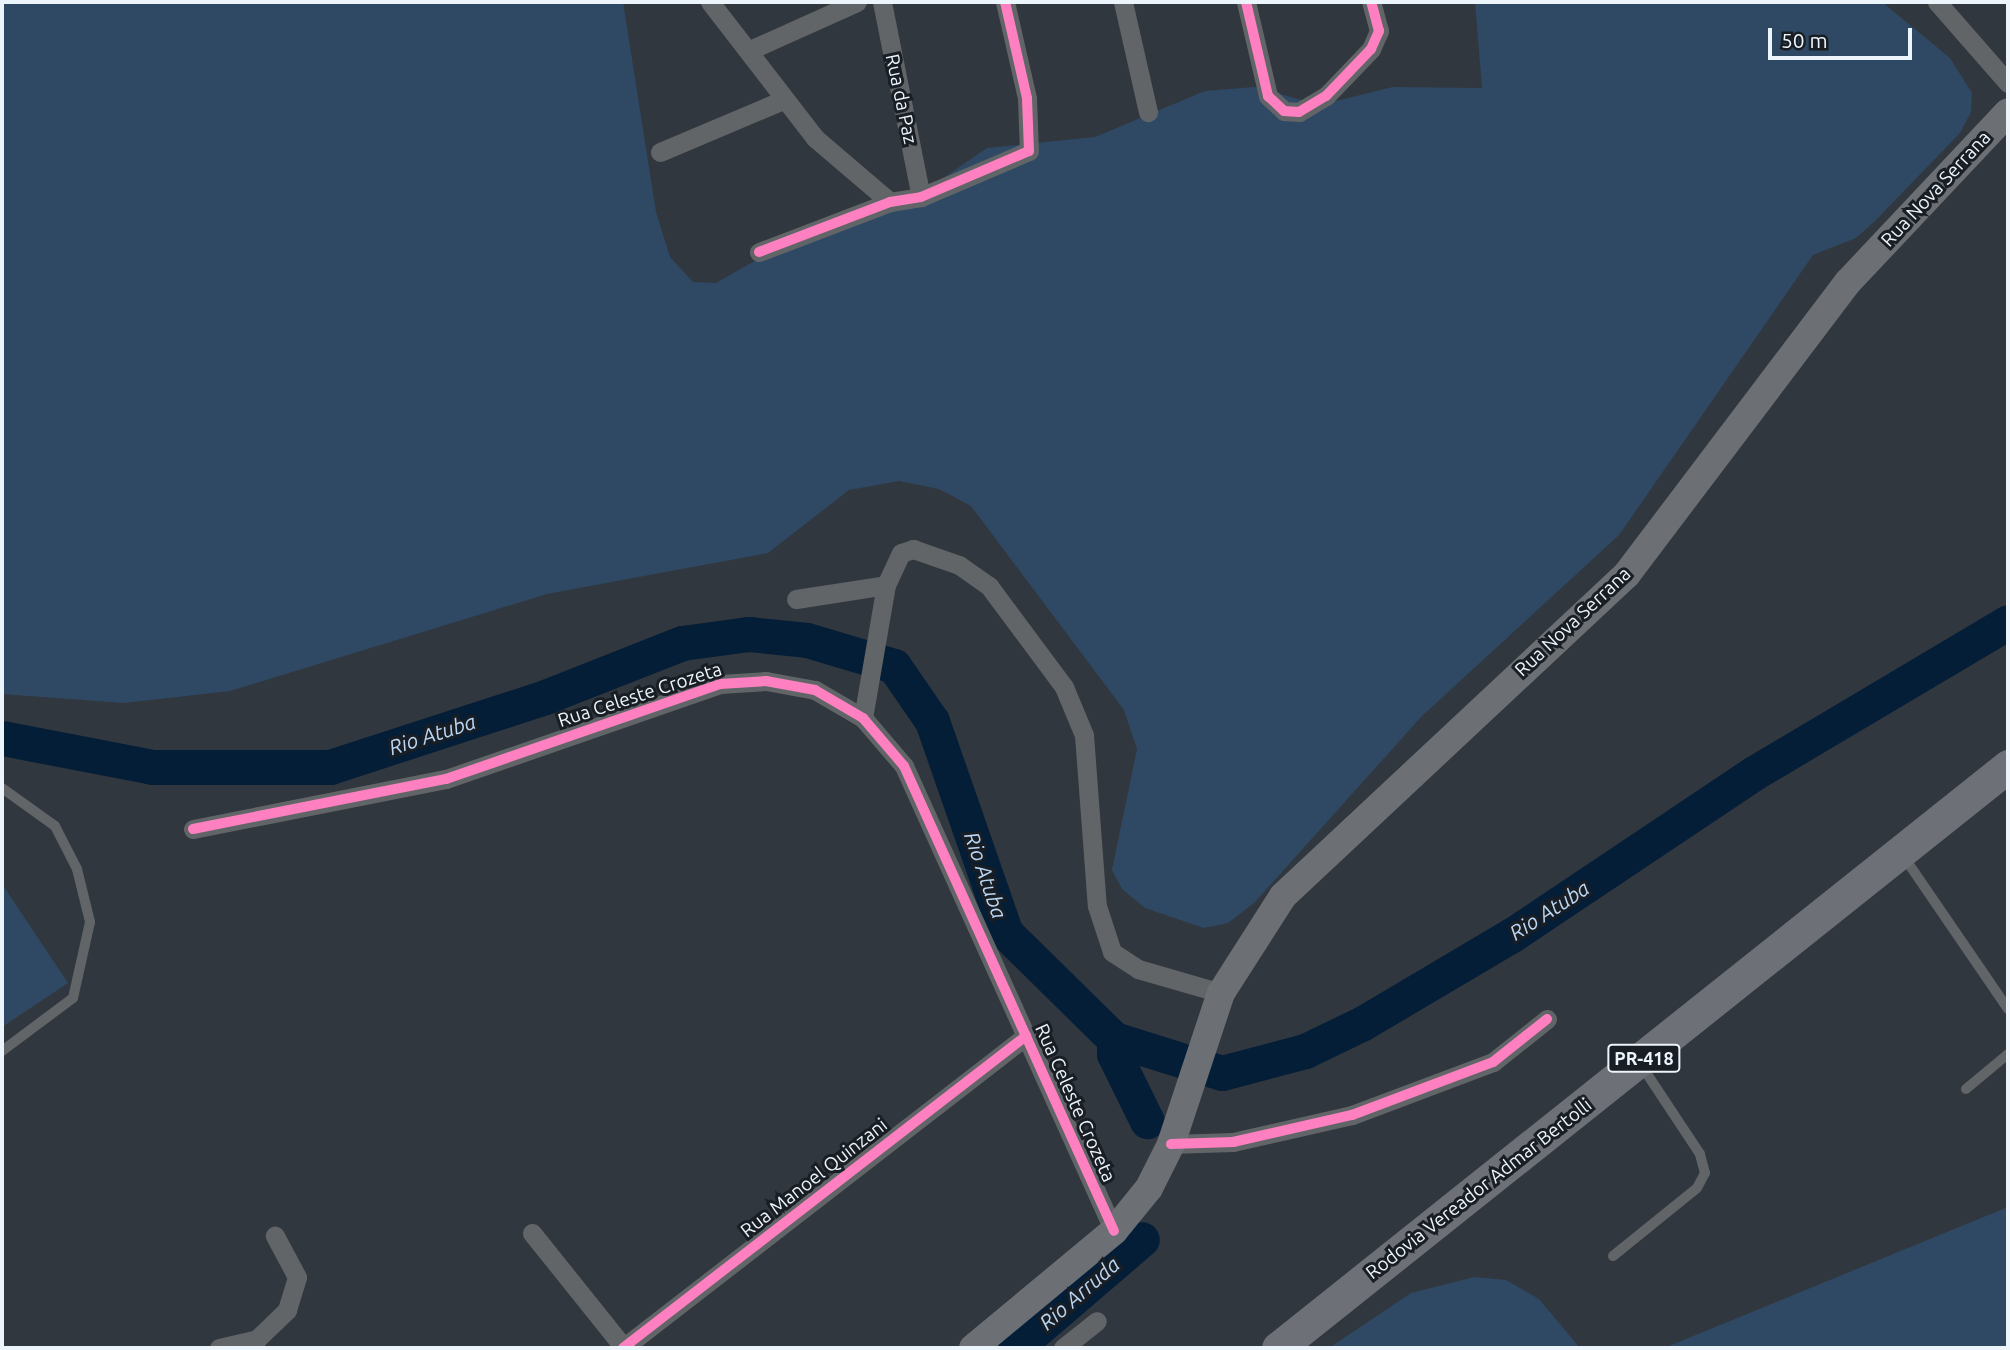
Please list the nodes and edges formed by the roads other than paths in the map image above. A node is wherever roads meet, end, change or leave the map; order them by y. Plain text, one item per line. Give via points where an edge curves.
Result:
1 (710, 2) edge
2 (857, 2) edge
3 (882, 2) edge
4 (1005, 2) edge
5 (1123, 2) edge
6 (1246, 2) edge
7 (1371, 2) edge
8 (1937, 2) edge
9 (750, 50) junction
10 (2008, 83) edge
11 (783, 100) junction
12 (1148, 112) dead end
13 (2008, 112) edge
14 (660, 152) dead end
15 (921, 197) junction
16 (890, 202) junction
17 (759, 252) dead end
18 (886, 585) junction
19 (796, 599) dead end
20 (863, 718) junction
21 (2008, 766) edge
22 (2, 788) edge
23 (193, 830) dead end
24 (1900, 850) junction
25 (1218, 1003) junction
26 (2008, 1009) edge
27 (1547, 1020) dead end
28 (1026, 1036) junction
29 (2, 1051) edge
30 (2008, 1054) edge
31 (1639, 1062) junction
32 (1966, 1089) dead end
33 (1171, 1144) junction
34 (1114, 1231) junction
35 (532, 1233) dead end
36 (275, 1236) dead end
37 (1613, 1256) dead end
38 (1097, 1321) dead end
39 (219, 1348) edge
40 (624, 1348) edge
41 (973, 1348) edge
42 (1063, 1348) edge
43 (1278, 1348) edge

1 - 9 street
2 - 9 street
3 - 15 street, Rua da Paz
4 - 15 street via 1027,98 1029,151
5 - 12 street
6 - 7 street via 1268,96 1284,111 1299,112 1353,71 1379,31
8 - 10 street
9 - 11 street
11 - 14 street
11 - 16 street via 815,138
13 - 25 main road, Rua Nova Serrana via 1848,282 1627,574 1283,897
15 - 16 street
16 - 17 street
18 - 19 street
18 - 20 street via 866,680
18 - 25 street via 901,553 913,549 959,565 989,586 1064,687 1084,735 1097,906 1112,952 1138,969
20 - 23 street, Rua Celeste Crozeta via 815,690 766,681 720,684 446,779
20 - 28 street, Rua Celeste Crozeta via 904,765 934,823
21 - 24 highway, Rodovia Vereador Admar Bertolli / PR-418
22 - 29 lane via 55,826 77,869 90,922 74,998
24 - 26 lane
24 - 31 highway, Rodovia Vereador Admar Bertolli / PR-418
25 - 33 main road, Rua Nova Serrana
27 - 33 street via 1493,1062 1352,1115 1233,1142
28 - 34 street, Rua Celeste Crozeta
28 - 40 street, Rua Manoel Quinzani
30 - 32 lane
31 - 37 lane via 1700,1154 1705,1173 1697,1188
31 - 43 highway, Rodovia Vereador Admar Bertolli / PR-418
33 - 34 main road, Rua Nova Serrana via 1149,1188
34 - 41 main road, Rua Nova Serrana
35 - 40 street
36 - 39 street via 297,1277 287,1310 257,1339
38 - 42 street

